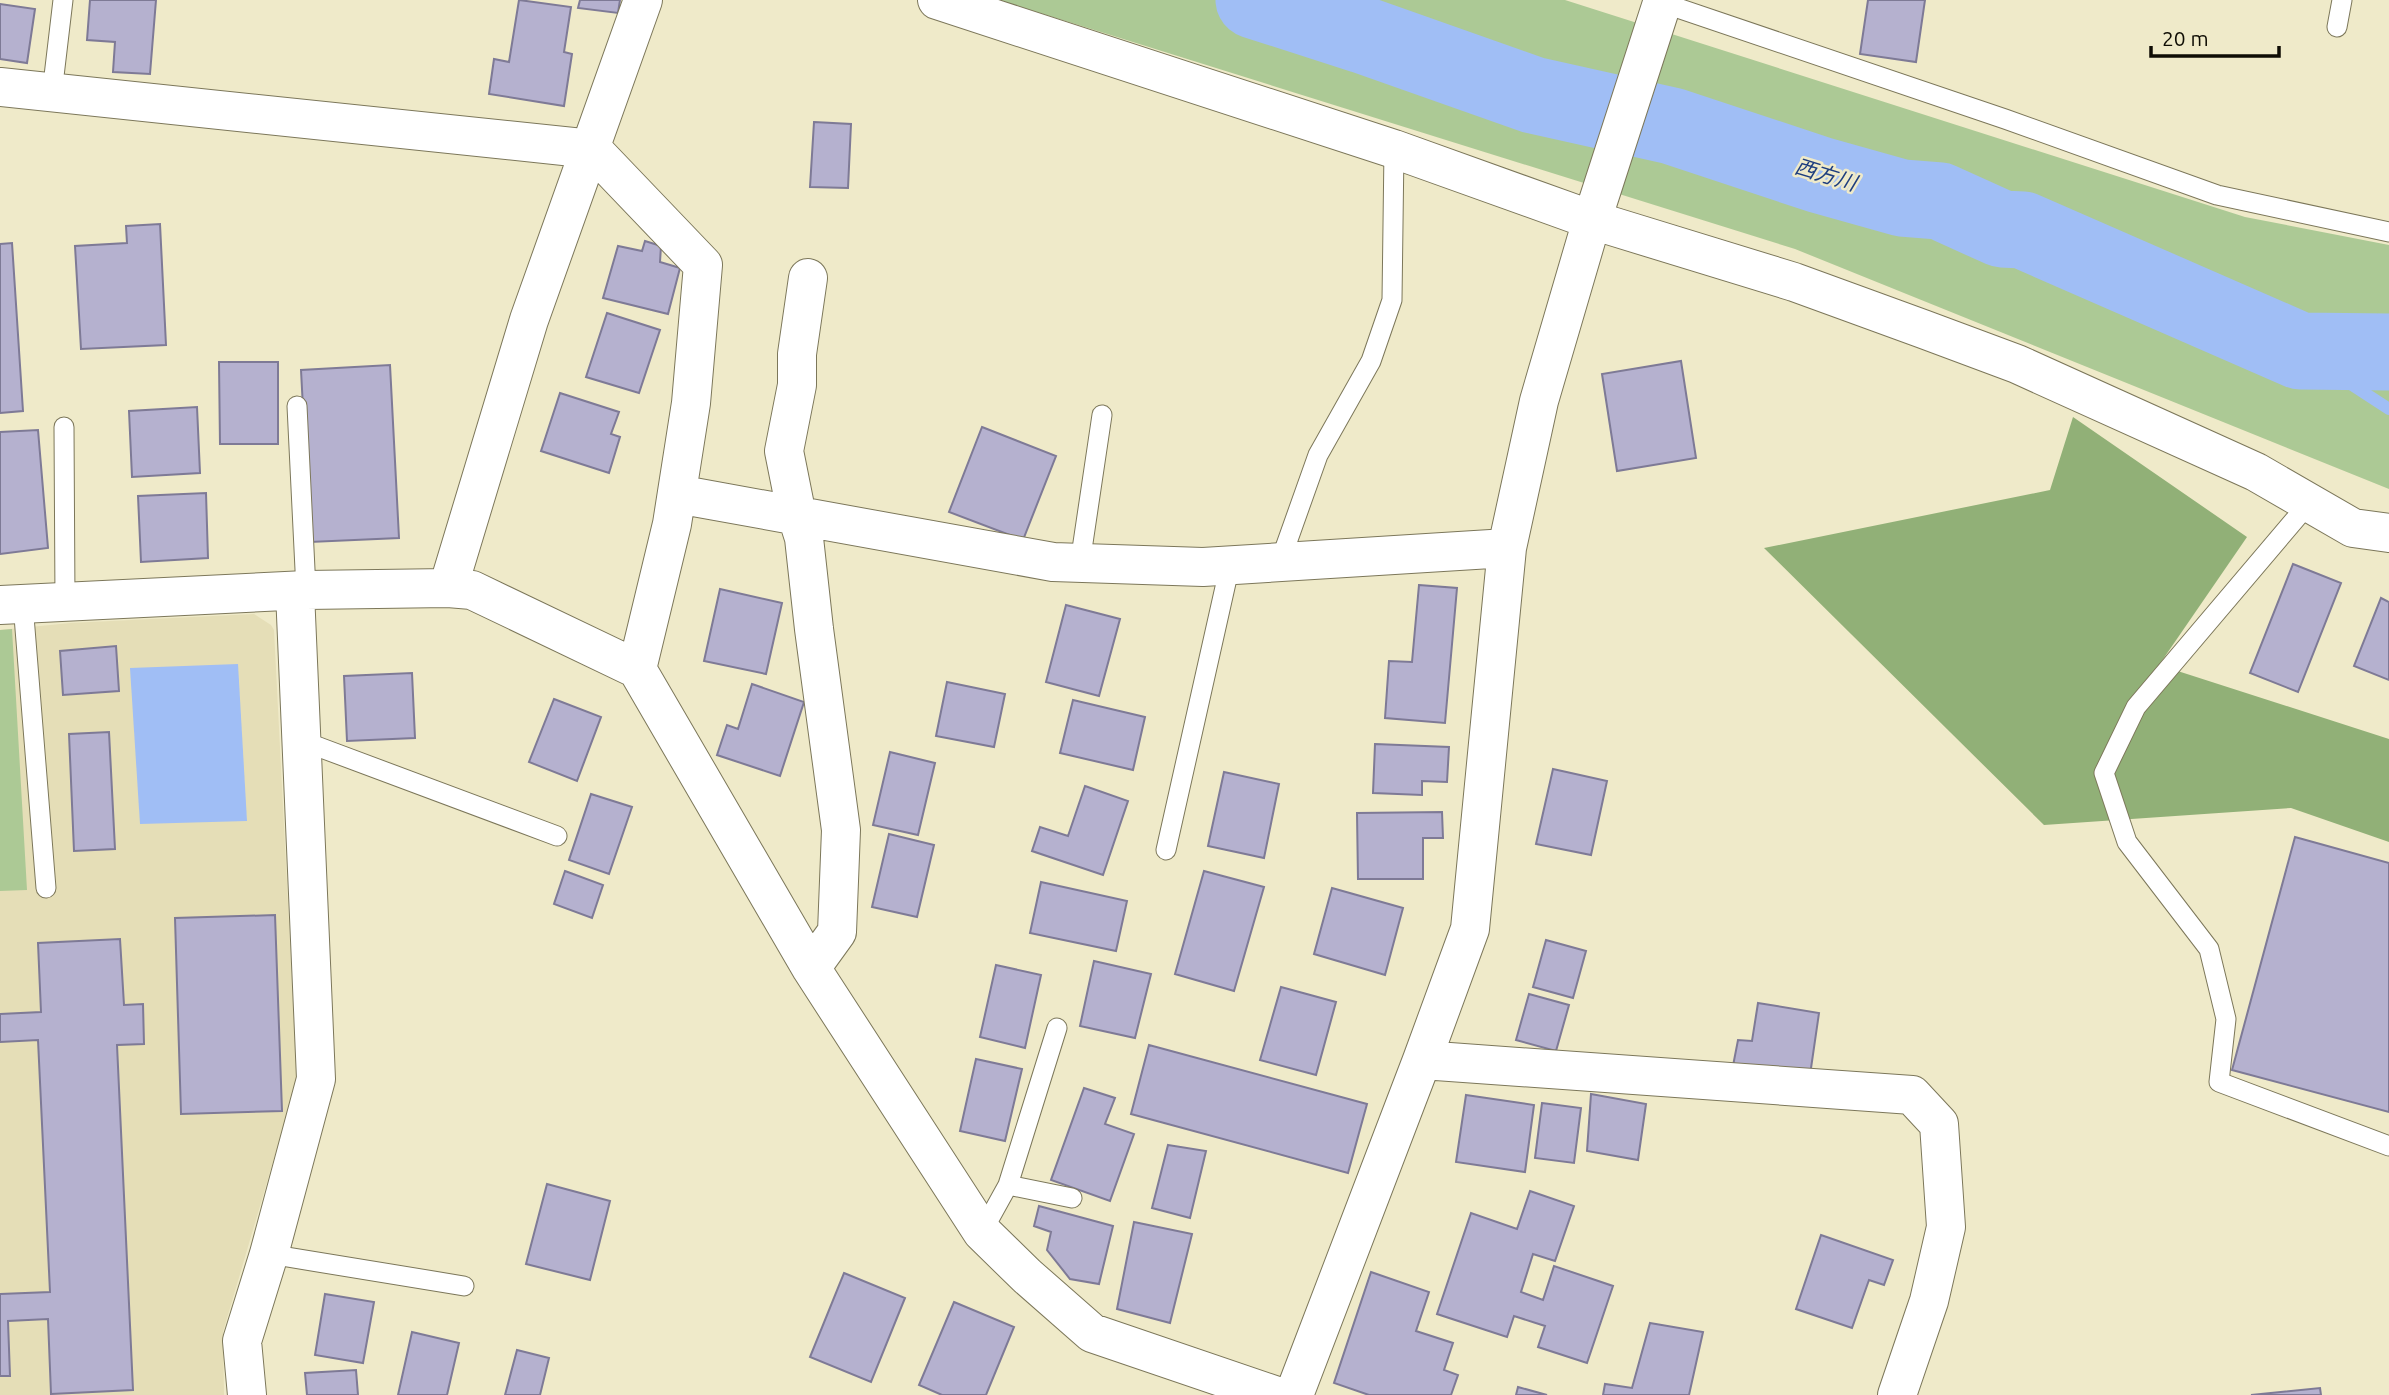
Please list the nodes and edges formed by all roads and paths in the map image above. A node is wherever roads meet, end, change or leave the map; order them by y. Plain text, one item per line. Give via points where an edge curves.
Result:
1 (63, 0) edge
2 (643, 0) edge
3 (937, 0) edge
4 (2342, 0) edge
5 (1659, 5) edge
6 (2337, 27) dead end
7 (0, 87) edge
8 (52, 93) junction
9 (592, 149) junction
10 (1394, 149) junction
11 (1593, 217) junction
12 (2389, 232) edge
13 (808, 278) dead end
14 (297, 407) dead end
15 (1102, 415) dead end
16 (64, 427) dead end
17 (677, 494) junction
18 (2309, 503) junction
19 (797, 516) junction
20 (2389, 533) edge
21 (1507, 548) junction
22 (1280, 562) junction
23 (1080, 563) junction
24 (1230, 565) junction
25 (448, 588) junction
26 (300, 591) junction
27 (65, 601) junction
28 (12, 605) edge
29 (637, 669) junction
30 (300, 740) junction
31 (557, 836) dead end
32 (1166, 850) dead end
33 (46, 888) dead end
34 (811, 968) junction
35 (1057, 1028) dead end
36 (1422, 1060) junction
37 (2389, 1146) edge
38 (1009, 1185) junction
39 (1072, 1198) dead end
40 (982, 1232) junction
41 (270, 1254) junction
42 (464, 1286) dead end
43 (247, 1395) edge
44 (1275, 1395) edge
45 (1294, 1395) edge
46 (1898, 1395) edge

1 - 8 lane
2 - 9 street
3 - 10 street
4 - 6 lane
5 - 11 street
5 - 12 lane via 2005,119 2217,195
7 - 8 street
8 - 9 street
9 - 17 street via 704,265
9 - 25 street via 529,320
10 - 11 street
10 - 22 lane via 1392,300 1371,361 1318,455
11 - 18 street via 1794,282 2017,364 2256,472
11 - 21 street via 1539,401
13 - 19 street via 797,385 784,451
14 - 26 lane
15 - 23 lane
16 - 27 lane
17 - 19 street
17 - 29 street
18 - 20 street via 2353,528
18 - 37 lane via 2136,707 2104,774 2127,842 2209,949 2226,1019 2219,1082
19 - 23 street
19 - 34 street via 804,538 841,830 837,932
21 - 22 street
21 - 36 street via 1470,929
22 - 24 street
23 - 24 street
24 - 32 lane
25 - 26 street
25 - 29 street via 472,590
26 - 27 street
26 - 30 street
27 - 28 street
28 - 33 lane
29 - 34 street
30 - 31 lane
30 - 41 street via 316,1079
34 - 40 street
35 - 38 lane
36 - 45 street
36 - 46 street via 1912,1095 1939,1124 1946,1227 1929,1301
38 - 39 lane
38 - 40 lane
40 - 44 street via 1093,1333
41 - 42 lane
41 - 43 street via 242,1341

